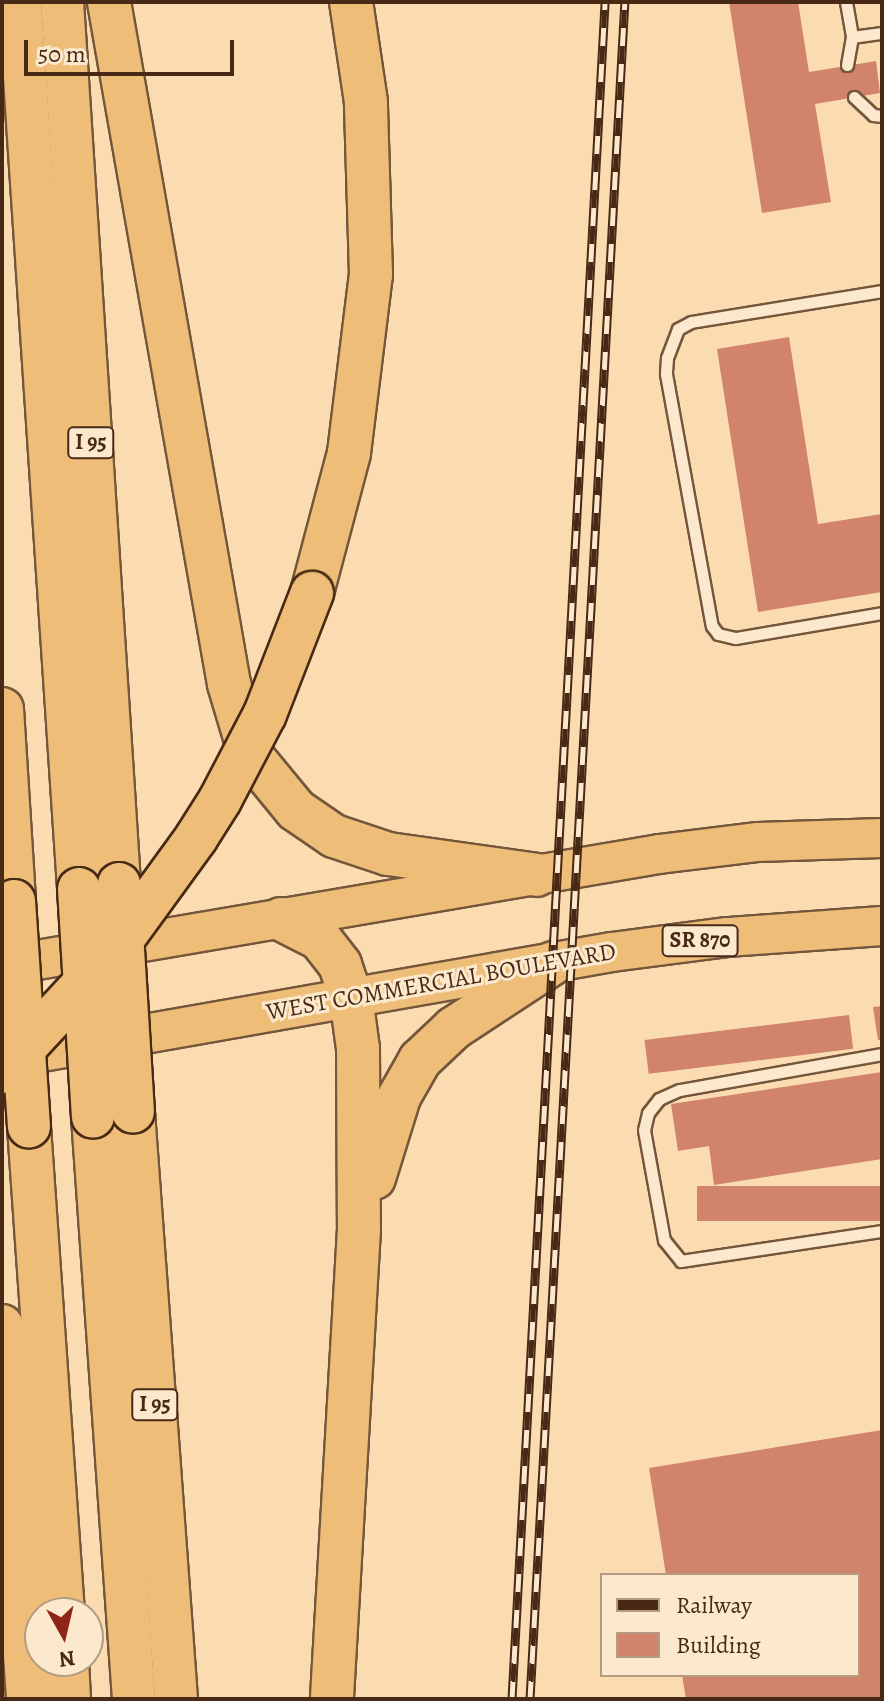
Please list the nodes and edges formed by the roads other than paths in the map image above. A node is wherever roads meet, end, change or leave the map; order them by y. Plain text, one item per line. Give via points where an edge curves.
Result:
1 (20, 2) edge
2 (62, 2) edge
3 (109, 2) edge
4 (351, 2) edge
5 (846, 2) edge
6 (882, 33) edge
7 (852, 37) junction
8 (847, 65) dead end
9 (854, 97) dead end
10 (882, 116) edge
11 (882, 291) edge
12 (882, 613) edge
13 (2, 709) edge
14 (882, 838) edge
15 (537, 875) junction
16 (99, 887) junction
17 (281, 919) junction
18 (882, 926) edge
19 (553, 963) junction
20 (2, 966) edge
21 (351, 997) junction
22 (882, 1054) edge
23 (2, 1059) edge
24 (2, 1072) edge
25 (113, 1114) junction
26 (359, 1229) junction
27 (882, 1231) edge
28 (2, 1326) edge
29 (62, 1597) edge
30 (68, 1677) edge
31 (28, 1699) edge
32 (69, 1699) edge
33 (134, 1699) edge
34 (176, 1699) edge
35 (332, 1699) edge

1 - 16 highway
2 - 16 highway, I 95
3 - 15 highway via 229,684 250,754 296,810 334,836 388,854
4 - 24 highway, bridge via 366,102 371,275 349,453 312,593 265,714 187,852 90,980
5 - 7 lane
6 - 7 lane
7 - 8 lane
9 - 10 lane via 873,115
11 - 12 lane via 691,322 678,329 666,374 712,626 718,634 736,638
13 - 29 highway, bridge
14 - 15 highway via 743,844
15 - 17 highway
16 - 25 highway, I 95, bridge
17 - 20 highway
17 - 21 highway via 308,931 332,952
18 - 19 highway, WEST COMMERCIAL BOULEVARD / SR 870 via 728,937
19 - 21 highway, WEST COMMERCIAL BOULEVARD / SR 870
19 - 26 highway via 447,1033 420,1060 392,1116
21 - 23 highway, WEST COMMERCIAL BOULEVARD / SR 870
21 - 26 highway via 359,1074
22 - 27 lane via 679,1090 659,1099 644,1130 664,1240 681,1261
25 - 33 highway
25 - 34 highway, I 95
26 - 35 highway
28 - 31 highway
30 - 32 highway

